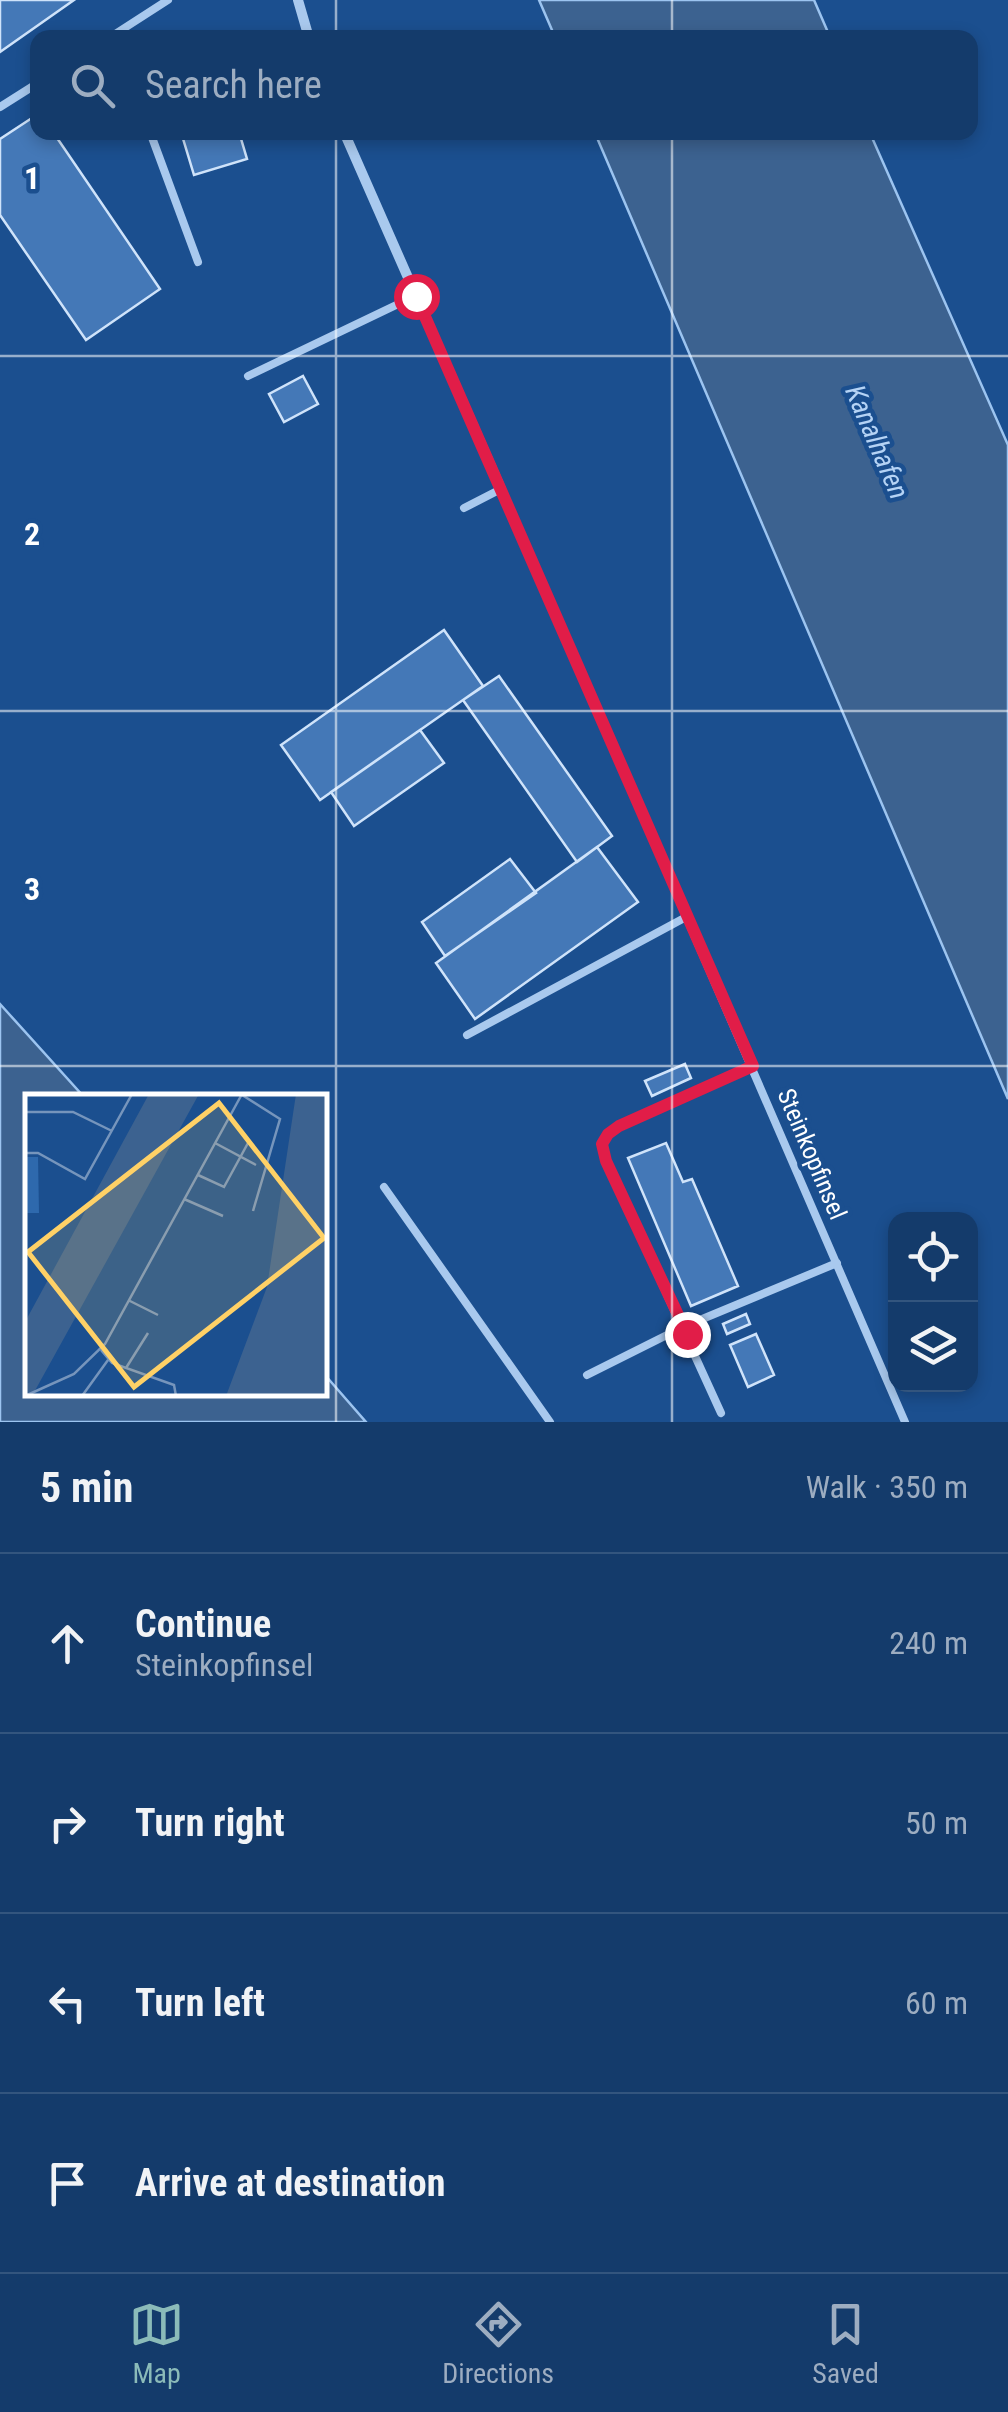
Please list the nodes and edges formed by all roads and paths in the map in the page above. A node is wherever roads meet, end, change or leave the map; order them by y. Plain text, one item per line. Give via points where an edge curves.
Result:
1 (168, 0) edge
2 (298, 0) edge
3 (123, 30) edge
4 (307, 30) edge
5 (30, 88) edge
6 (0, 106) edge
7 (153, 140) edge
8 (348, 140) edge
9 (198, 262) dead end
10 (416, 296) junction
11 (248, 376) dead end
12 (501, 489) junction
13 (464, 508) dead end
14 (688, 916) junction
15 (467, 1035) dead end
16 (753, 1066) junction
17 (384, 1187) dead end
18 (837, 1263) junction
19 (683, 1327) junction
20 (588, 1375) dead end
21 (721, 1413) dead end
22 (550, 1422) edge
23 (906, 1422) edge

1 - 3 lane
2 - 4 street
5 - 6 lane
7 - 9 lane
8 - 10 street, Steinkopfinsel
10 - 11 lane
10 - 12 street, Steinkopfinsel
12 - 13 lane
12 - 14 lane, Steinkopfinsel
14 - 15 lane
14 - 16 lane, Steinkopfinsel
16 - 18 lane, Steinkopfinsel
16 - 19 lane via 619,1126 602,1144
17 - 22 lane
18 - 19 lane
18 - 23 lane, Steinkopfinsel
19 - 20 lane
19 - 21 lane

